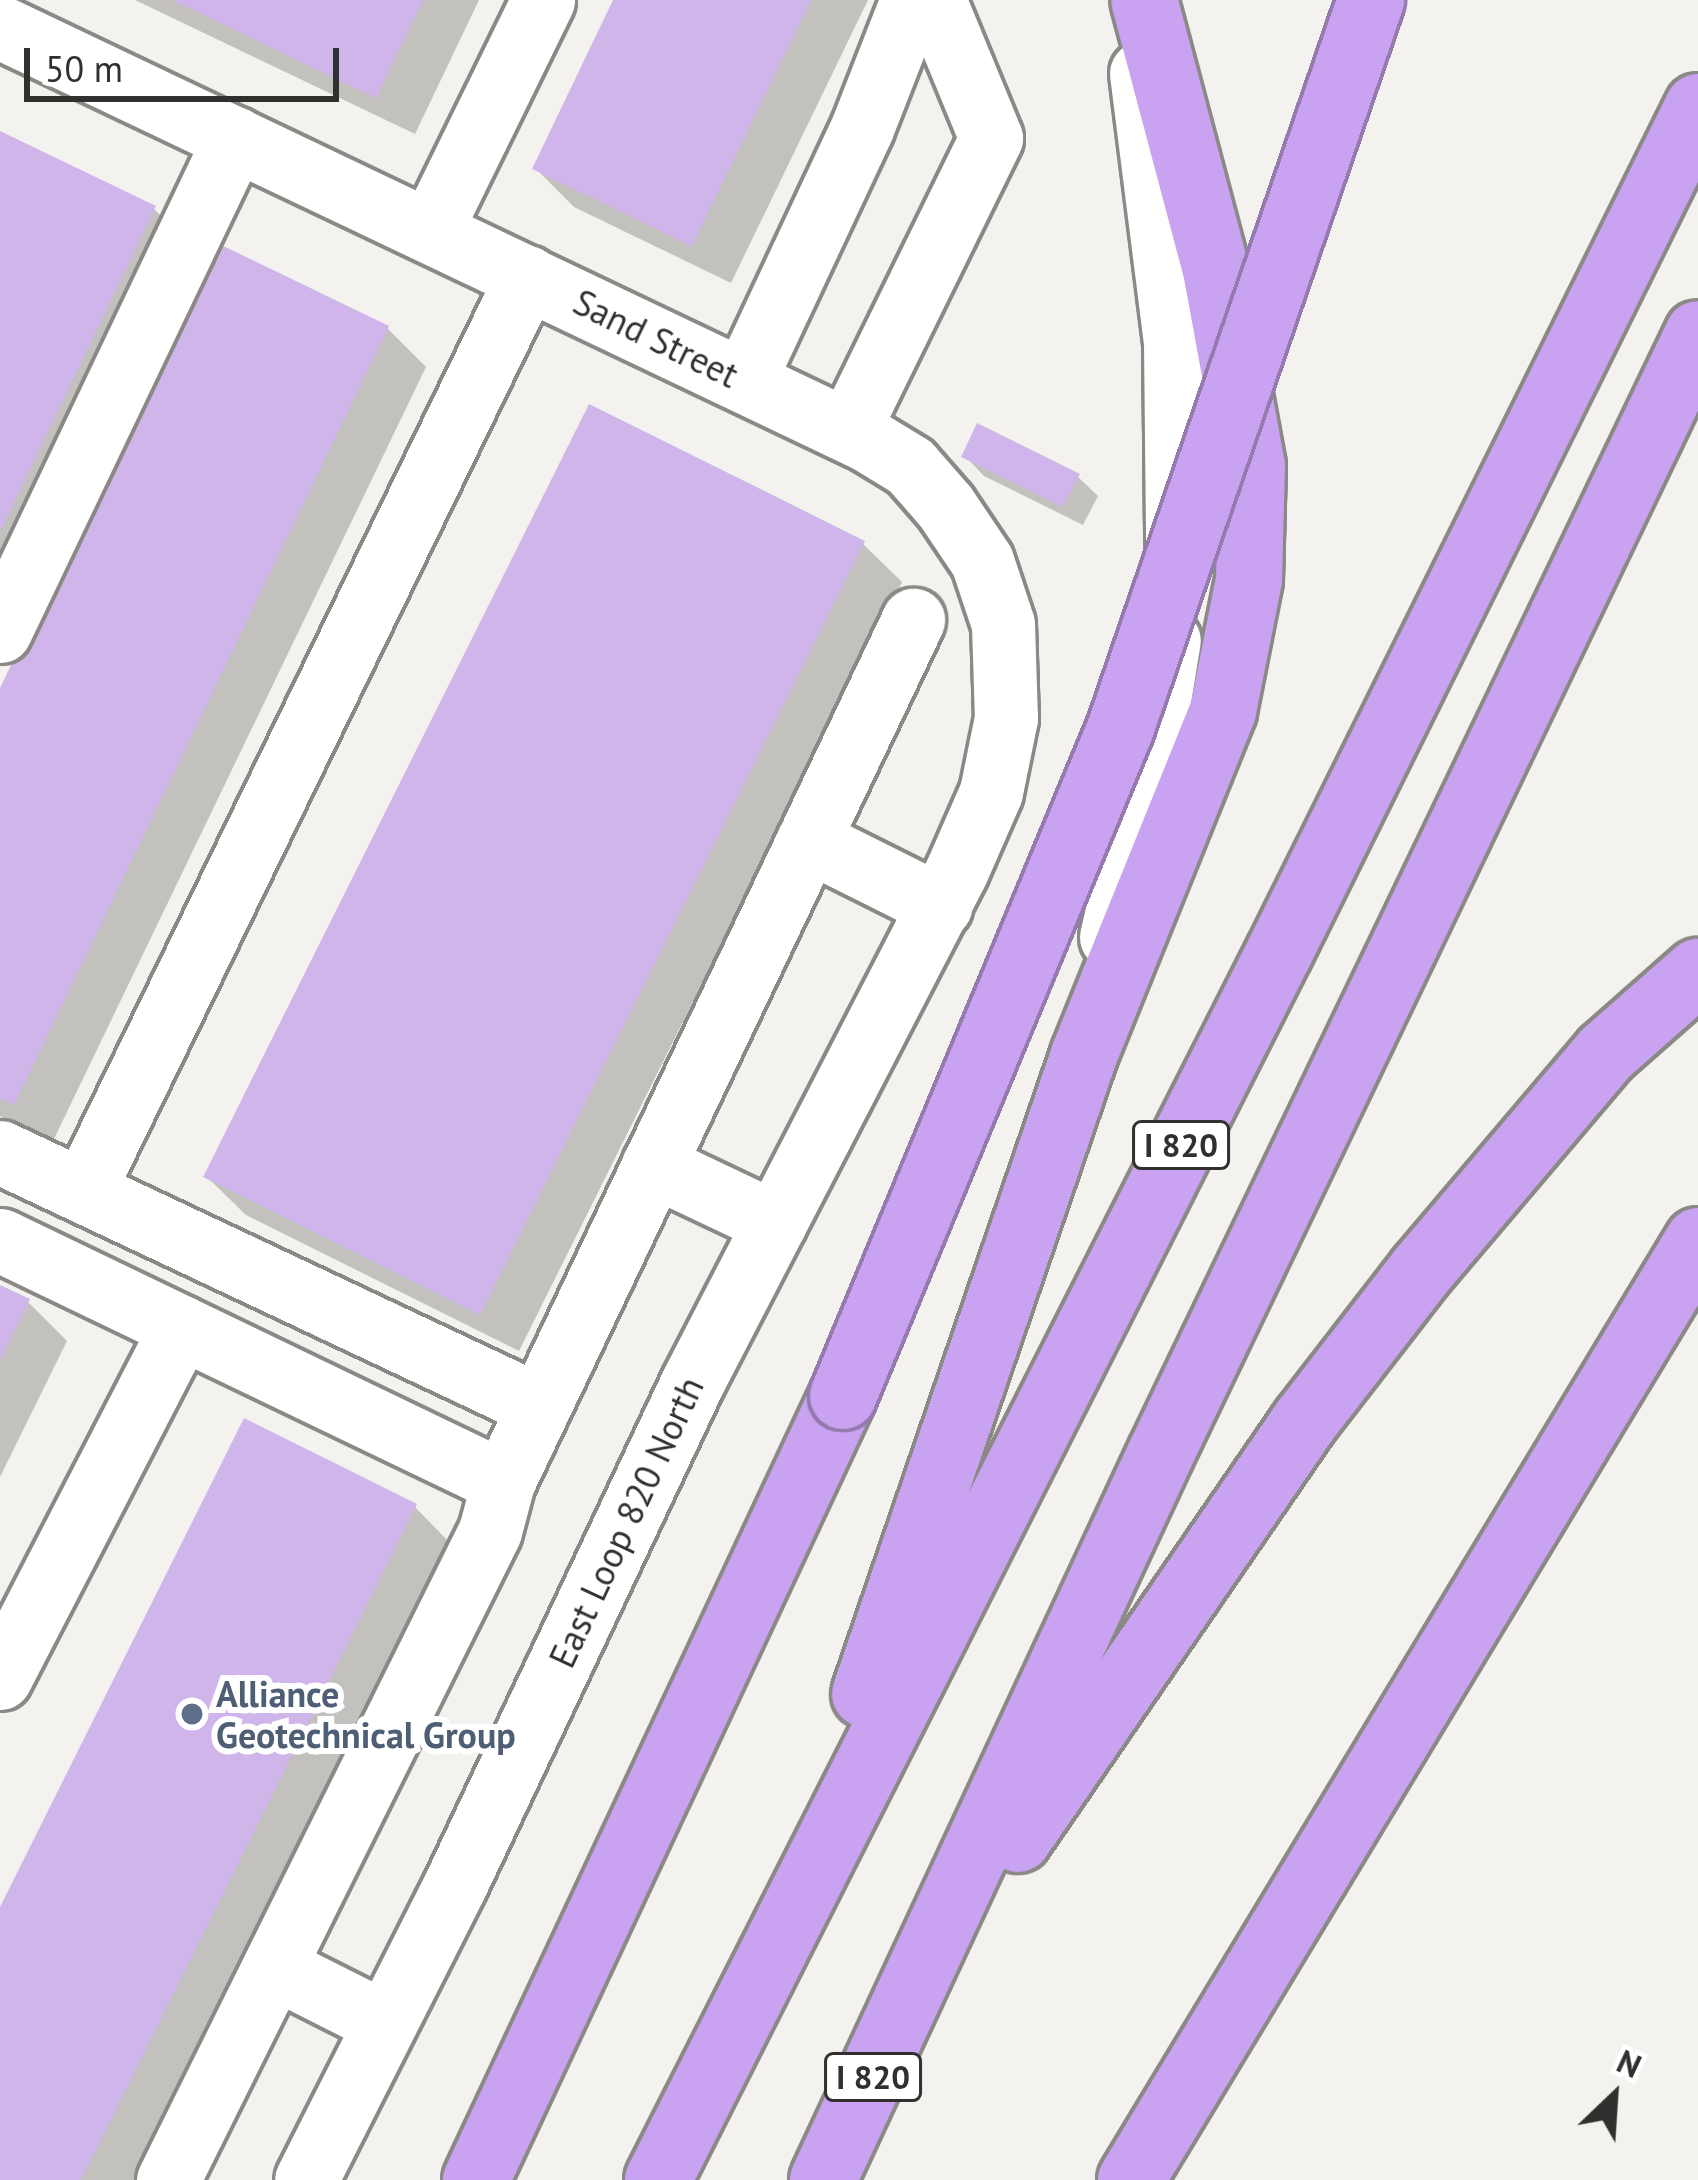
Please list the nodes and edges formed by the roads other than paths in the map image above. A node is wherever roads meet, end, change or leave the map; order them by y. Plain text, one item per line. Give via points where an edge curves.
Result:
1 (543, 0) edge
2 (912, 0) edge
3 (934, 0) edge
4 (1132, 0) edge
5 (1144, 0) edge
6 (1371, 0) edge
7 (0, 27) edge
8 (1698, 106) edge
9 (235, 138) junction
10 (430, 231) junction
11 (527, 277) junction
12 (1698, 334) edge
13 (744, 380) junction
14 (848, 430) junction
15 (913, 620) dead end
16 (0, 631) edge
17 (808, 840) junction
18 (949, 888) junction
19 (1698, 972) edge
20 (1084, 1055) junction
21 (0, 1152) edge
22 (653, 1165) junction
23 (82, 1191) junction
24 (775, 1223) junction
25 (0, 1240) edge
26 (1698, 1241) edge
27 (181, 1327) junction
28 (539, 1406) junction
29 (502, 1482) junction
30 (0, 1678) edge
31 (792, 1911) junction
32 (274, 1966) junction
33 (923, 1974) junction
34 (385, 2023) junction
35 (168, 2180) edge
36 (306, 2180) edge
37 (476, 2180) edge
38 (658, 2180) edge
39 (824, 2180) edge
40 (1131, 2180) edge

1 - 10 street
2 - 13 street via 862,128
3 - 14 street via 991,138
4 - 20 street via 1175,341 1177,541 1158,717
5 - 20 highway via 1216,271 1252,466 1249,580 1223,712
6 - 37 highway, bridge via 1121,727 843,1396
7 - 9 street, Sand Street
8 - 31 highway, I 820
9 - 10 street, Sand Street
9 - 16 street
10 - 11 street, Sand Street
11 - 13 street, Sand Street
11 - 23 street
12 - 33 highway, I 820 via 1161,1453
13 - 14 street, Sand Street
14 - 18 street, Sand Street via 910,466 945,506 982,561 1003,624 1006,718 991,792
15 - 17 street
17 - 18 street
17 - 22 street
18 - 24 street, East Loop 820 North
19 - 33 highway via 1606,1053 1421,1271 1305,1421
20 - 31 highway
21 - 23 street
22 - 24 street
22 - 28 street
23 - 28 street
24 - 34 street, East Loop 820 North
25 - 27 street
26 - 40 highway
27 - 29 street
27 - 30 street
28 - 29 street
29 - 32 street via 490,1531
31 - 38 highway, I 820
32 - 34 street
32 - 35 street
33 - 39 highway, I 820
34 - 36 street, East Loop 820 North

